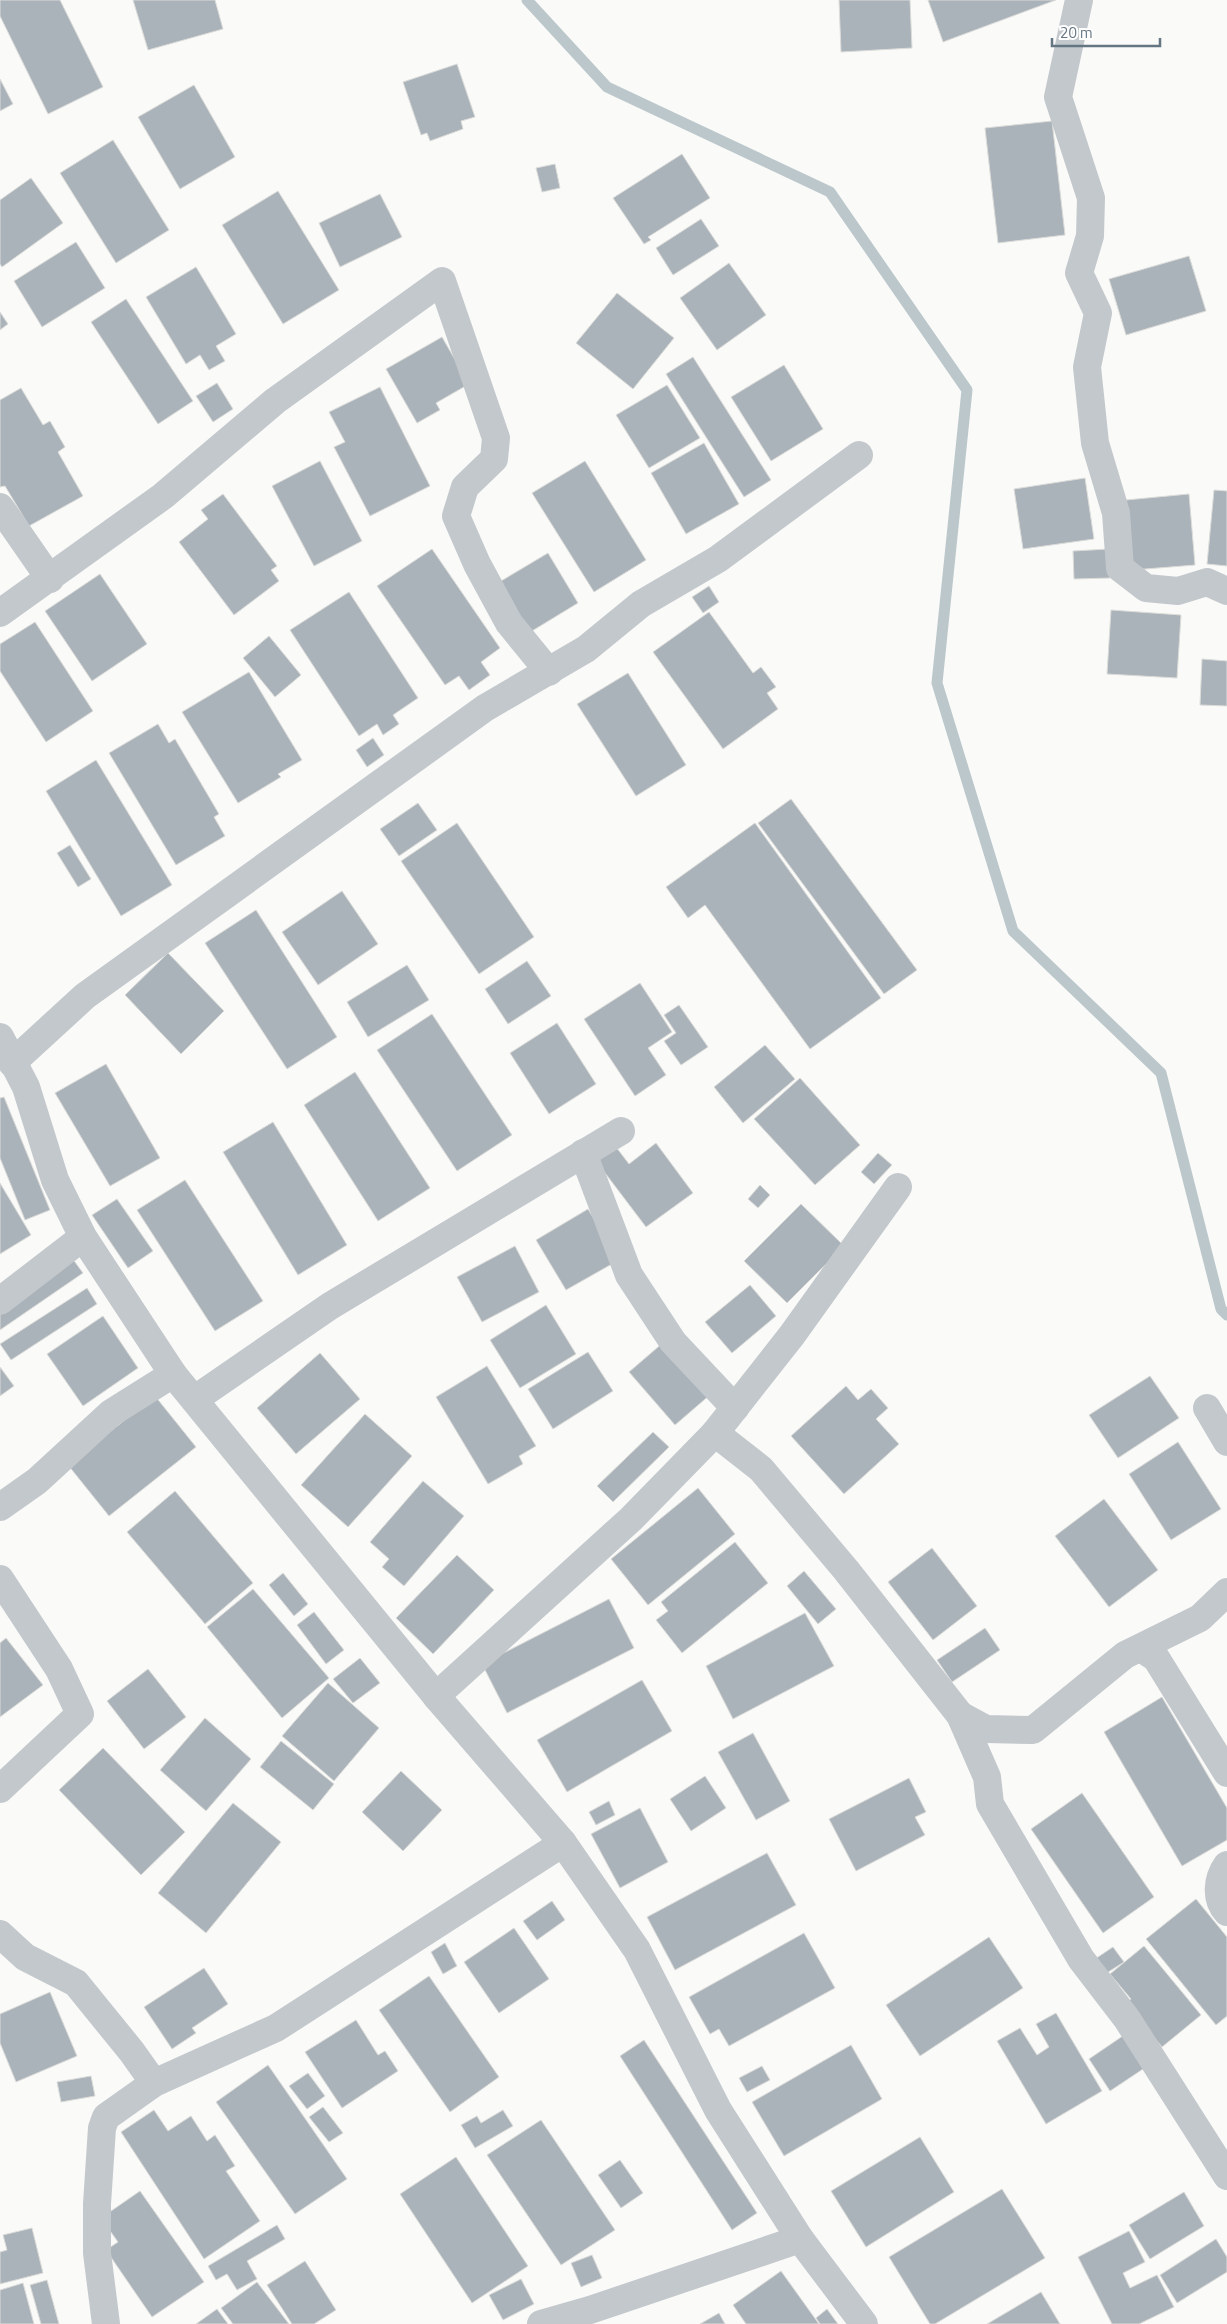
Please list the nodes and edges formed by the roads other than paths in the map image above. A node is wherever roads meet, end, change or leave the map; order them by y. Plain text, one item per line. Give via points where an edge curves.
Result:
1 (1079, 0) edge
2 (859, 455) dead end
3 (0, 507) edge
4 (50, 579) junction
5 (1227, 591) edge
6 (0, 613) edge
7 (549, 672) junction
8 (0, 1037) edge
9 (12, 1063) junction
10 (621, 1130) dead end
11 (584, 1153) junction
12 (898, 1187) dead end
13 (83, 1237) junction
14 (0, 1301) edge
15 (174, 1374) junction
16 (195, 1398) junction
17 (735, 1408) junction
18 (1207, 1408) dead end
19 (715, 1432) junction
20 (1227, 1442) edge
21 (0, 1508) edge
22 (0, 1579) edge
23 (1227, 1592) edge
24 (1141, 1648) junction
25 (436, 1696) junction
26 (960, 1715) junction
27 (1227, 1773) edge
28 (0, 1789) edge
29 (563, 1844) junction
30 (1227, 1866) edge
31 (1227, 1912) edge
32 (0, 1934) edge
33 (154, 2083) junction
34 (1227, 2176) edge
35 (800, 2240) junction
36 (589, 2317) edge
37 (106, 2324) edge
38 (541, 2324) edge
39 (864, 2324) edge

1 - 5 street via 1058,97 1091,198 1090,236 1079,273 1098,313 1087,367 1095,443 1116,513 1120,568 1146,588 1178,591 1207,582
2 - 7 street via 718,558 641,604 586,649
3 - 4 street
4 - 6 street
4 - 7 street via 163,496 275,401 442,281 496,438 494,459 465,487 456,516 509,623
7 - 9 street via 485,708 85,996
8 - 9 street
9 - 13 street via 26,1087 55,1180
10 - 11 street
11 - 16 street via 330,1306
11 - 17 street via 629,1275 673,1342
12 - 17 street via 792,1335
13 - 14 street
13 - 15 street
15 - 16 street
15 - 21 street via 111,1413 36,1481
16 - 25 street via 304,1537
17 - 19 street
18 - 20 street
19 - 25 street via 631,1519
19 - 26 street via 761,1469 846,1570
22 - 28 street via 59,1669 80,1714
23 - 24 street via 1200,1618
24 - 26 street via 1125,1655 1033,1730 986,1729
24 - 27 street via 1156,1658
25 - 29 street
26 - 34 street via 987,1777 990,1804 1081,1958 1127,2019
29 - 33 street via 276,2028
29 - 35 street via 637,1950 718,2110
30 - 31 street via 1218,1891 1221,1906
32 - 33 street via 25,1957 76,1983
33 - 37 street via 106,2118 102,2128 96,2204 97,2253
35 - 36 street
35 - 39 street
36 - 38 street

